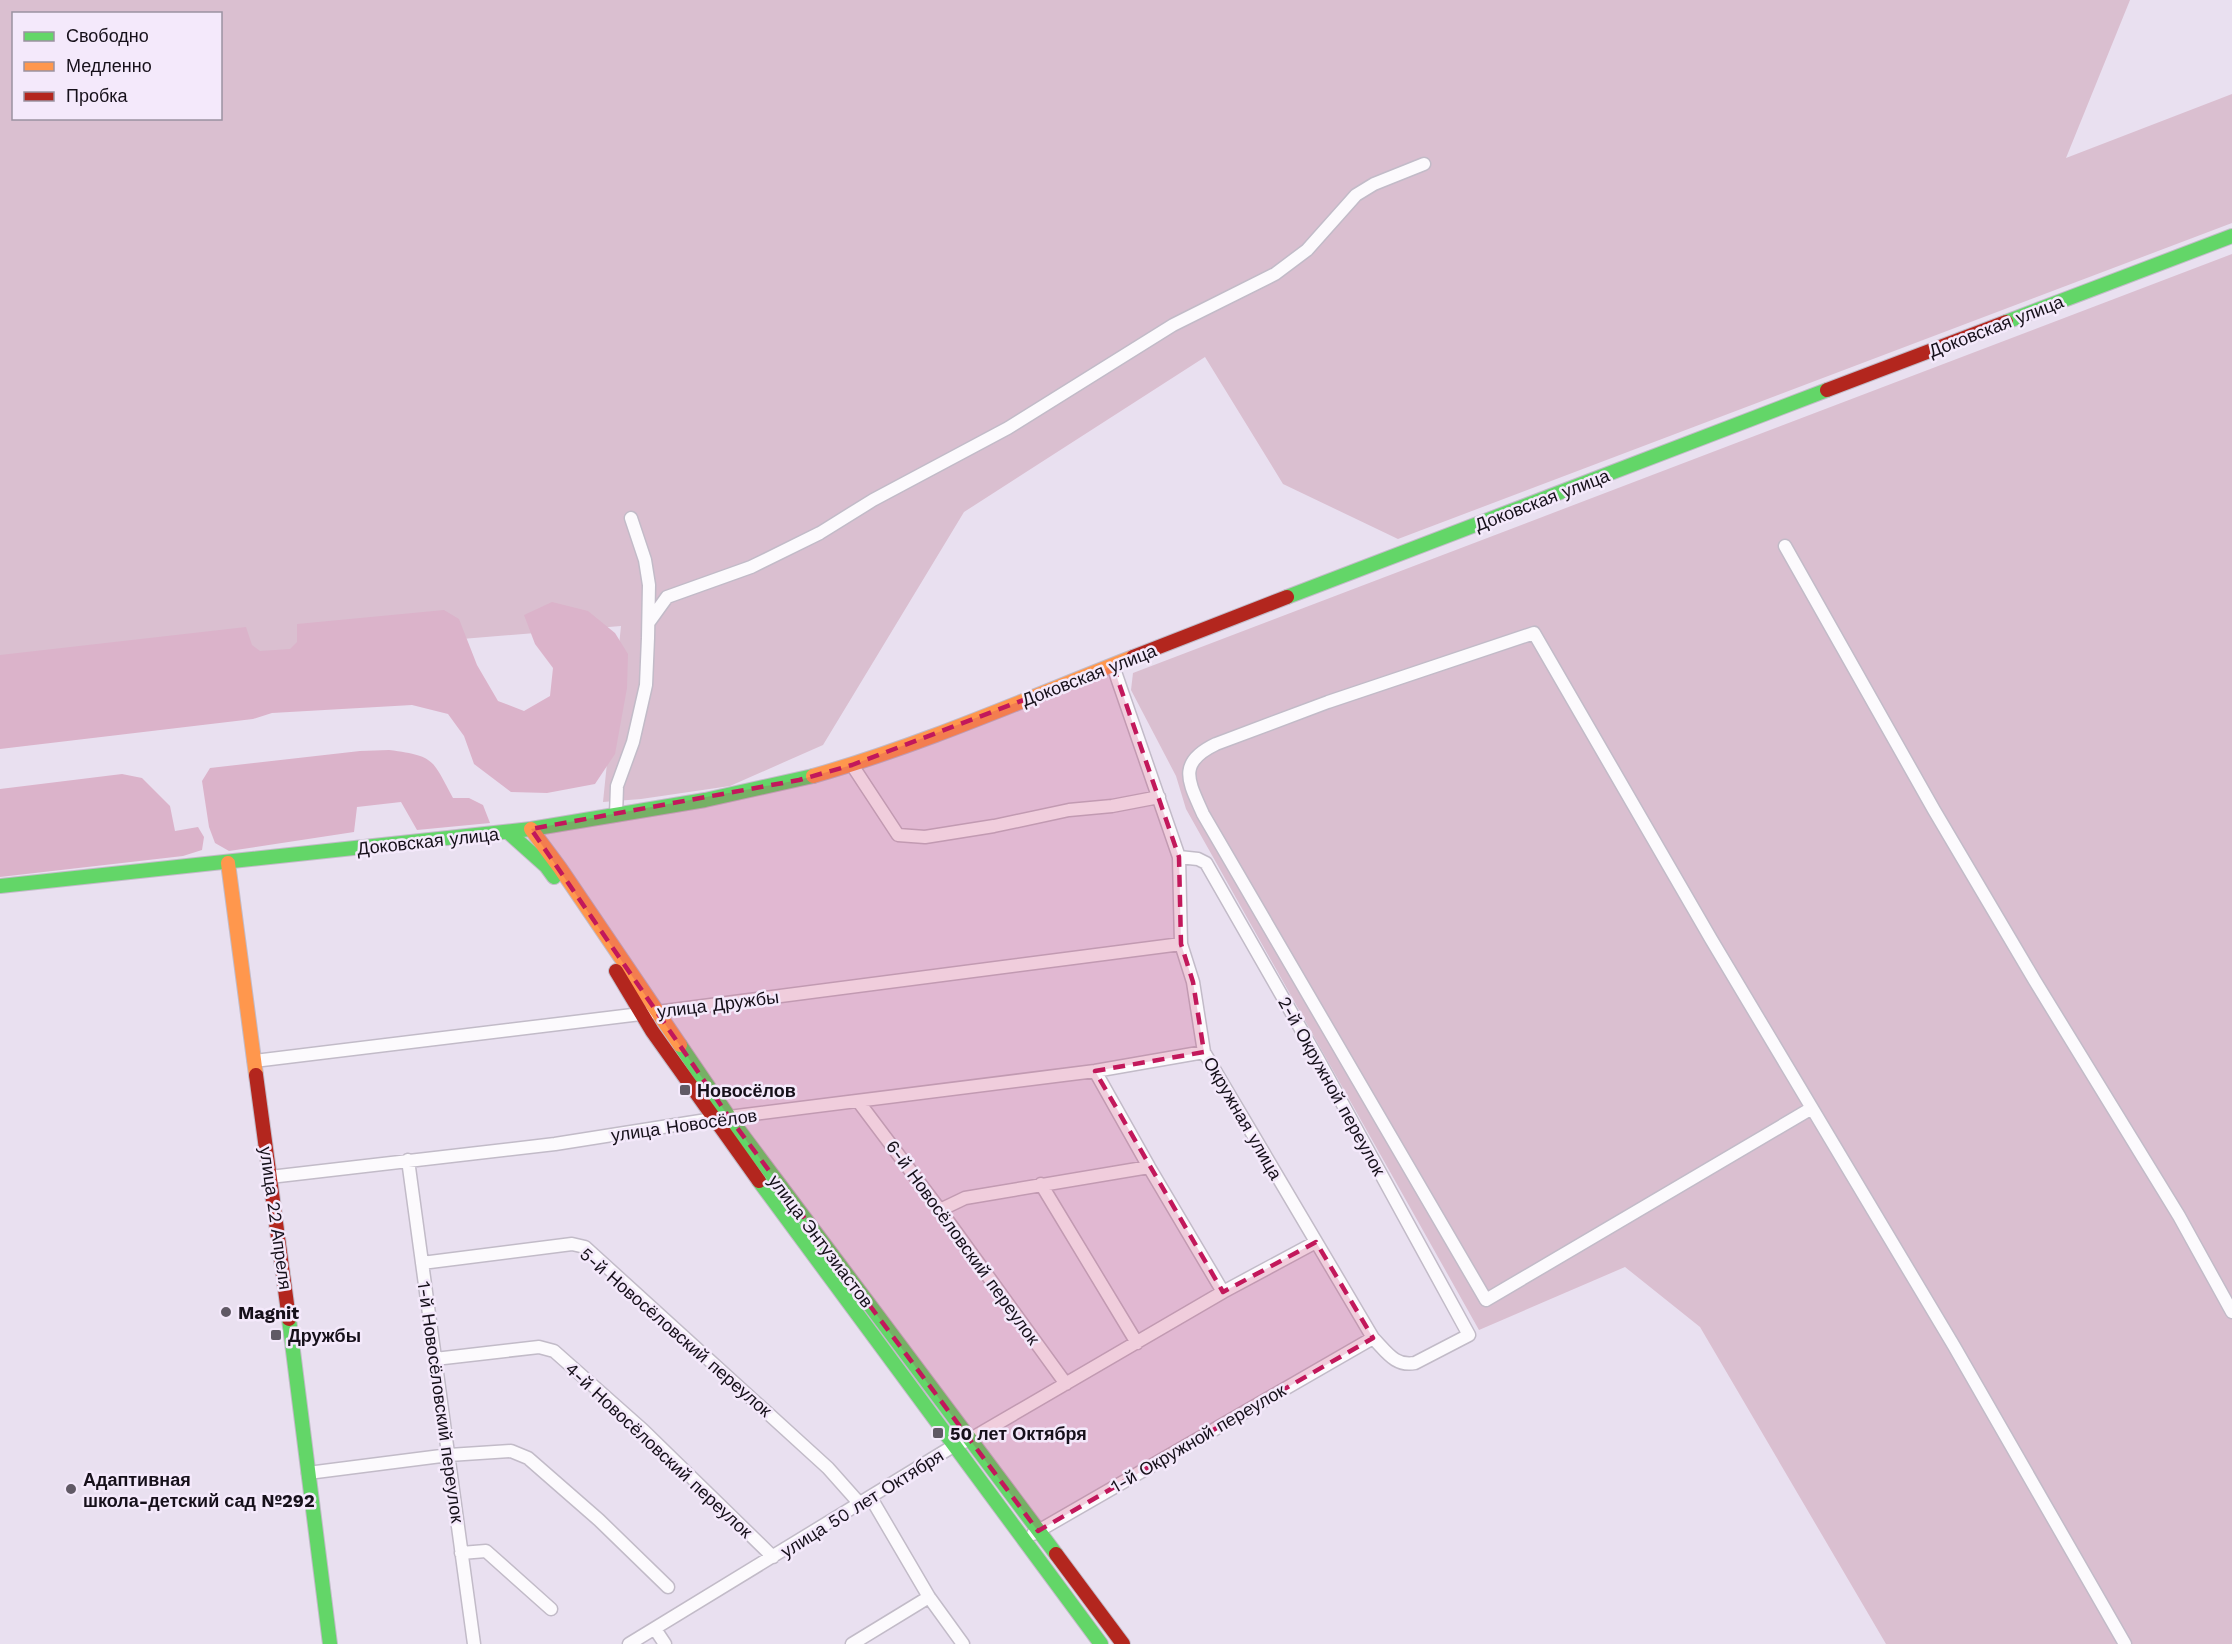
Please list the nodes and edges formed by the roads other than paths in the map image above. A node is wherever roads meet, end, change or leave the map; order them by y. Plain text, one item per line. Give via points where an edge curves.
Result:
1 (1424, 164) dead end
2 (2232, 236) edge
3 (631, 518) dead end
4 (1785, 546) dead end
5 (649, 622) junction
6 (1113, 666) junction
7 (852, 765) junction
8 (1159, 798) junction
9 (616, 815) junction
10 (531, 829) junction
11 (508, 832) junction
12 (1179, 857) junction
13 (228, 863) junction
14 (0, 886) edge
15 (1181, 944) junction
16 (650, 1013) junction
17 (1204, 1052) junction
18 (254, 1061) junction
19 (1095, 1071) junction
20 (858, 1101) junction
21 (1812, 1108) junction
22 (729, 1117) junction
23 (713, 1119) junction
24 (408, 1160) junction
25 (1149, 1167) junction
26 (270, 1177) junction
27 (1041, 1184) junction
28 (940, 1210) junction
29 (1316, 1242) junction
30 (422, 1263) junction
31 (1223, 1292) junction
32 (2232, 1312) edge
33 (1469, 1335) joint
34 (1373, 1338) junction
35 (1137, 1343) junction
36 (435, 1359) junction
37 (1066, 1384) junction
38 (969, 1440) junction
39 (955, 1446) junction
40 (449, 1455) junction
41 (308, 1473) junction
42 (865, 1501) junction
43 (1038, 1530) junction
44 (1024, 1539) junction
45 (461, 1553) junction
46 (773, 1557) junction
47 (668, 1587) dead end
48 (928, 1597) junction
49 (550, 1609) dead end
50 (655, 1629) junction
51 (330, 1644) edge
52 (474, 1644) edge
53 (629, 1644) edge
54 (665, 1644) edge
55 (852, 1644) edge
56 (963, 1644) edge
57 (1101, 1644) edge
58 (1124, 1644) edge
59 (2125, 1644) edge

1 - 5 street via 1356,195 1307,250 1275,274 1173,325 1008,428 820,533 750,567 667,597
2 - 6 main road, Доковская улица
3 - 5 street via 645,560
4 - 32 street via 1934,810 2179,1216
5 - 9 street via 646,685 633,742 617,786
6 - 7 main road, Доковская улица
6 - 8 street, Окружная улица
7 - 8 street via 898,835 925,837
7 - 9 main road, Доковская улица via 749,792
8 - 12 street, Окружная улица
9 - 10 main road, Доковская улица
10 - 11 main road, Доковская улица
10 - 16 main road, улица Энтузиастов via 560,868
11 - 13 main road, Доковская улица
11 - 16 main road, улица Энтузиастов via 546,866
12 - 15 street, Окружная улица
12 - 33 street, 2-й Окружной переулок via 1206,863
13 - 14 main road, Доковская улица
13 - 18 main road, улица 22 Апреля
15 - 16 street, улица Дружбы
15 - 17 street, Окружная улица via 1193,982
16 - 18 street, улица Дружбы
16 - 22 main road, улица Энтузиастов
16 - 23 main road, улица Энтузиастов via 652,1031
17 - 19 street, улица Новосёлов
17 - 29 street, Окружная улица
18 - 26 main road, улица 22 Апреля
19 - 20 street, улица Новосёлов
19 - 25 street
20 - 22 street, улица Новосёлов
20 - 28 street, 6-й Новосёловский переулок
21 - 21 street via 1534,633 1328,702 1216,744 1191,761 1192,789 1203,814 1486,1300
21 - 59 street
22 - 23 street, улица Новосёлов
22 - 38 main road, улица Энтузиастов
23 - 24 street, улица Новосёлов via 555,1144
23 - 39 main road, улица Энтузиастов
24 - 26 street, улица Новосёлов
24 - 30 street, 1-й Новосёловский переулок
25 - 27 street
25 - 31 street
26 - 41 main road, улица 22 Апреля
27 - 28 street via 965,1198
27 - 35 street
28 - 37 street, 6-й Новосёловский переулок
29 - 31 street, улица 50 лет Октября
29 - 34 street, Окружная улица
30 - 36 street, 1-й Новосёловский переулок
30 - 42 street, 5-й Новосёловский переулок via 572,1244 585,1247
31 - 35 street, улица 50 лет Октября
33 - 34 street, Окружная улица via 1405,1365
34 - 43 street, 1-й Окружной переулок
35 - 37 street, улица 50 лет Октября
36 - 40 street, 1-й Новосёловский переулок
36 - 46 street, 4-й Новосёловский переулок via 539,1347 554,1351 644,1430
37 - 38 street, улица 50 лет Октября
38 - 39 street, улица 50 лет Октября
38 - 43 main road, улица Энтузиастов
39 - 42 street, улица 50 лет Октября
39 - 44 main road, улица Энтузиастов
40 - 41 street
40 - 45 street, 1-й Новосёловский переулок
40 - 47 street via 511,1451 528,1458
41 - 51 main road, улица 22 Апреля
42 - 46 street, улица 50 лет Октября
42 - 48 street, 5-й Новосёловский переулок
43 - 44 street, 1-й Окружной переулок
43 - 58 main road, улица Энтузиастов
44 - 57 main road, улица Энтузиастов
45 - 49 street via 486,1551
45 - 52 street, 1-й Новосёловский переулок
46 - 50 street, улица 50 лет Октября
48 - 55 street
48 - 56 street, 5-й Новосёловский переулок
50 - 53 street, улица 50 лет Октября
50 - 54 street

